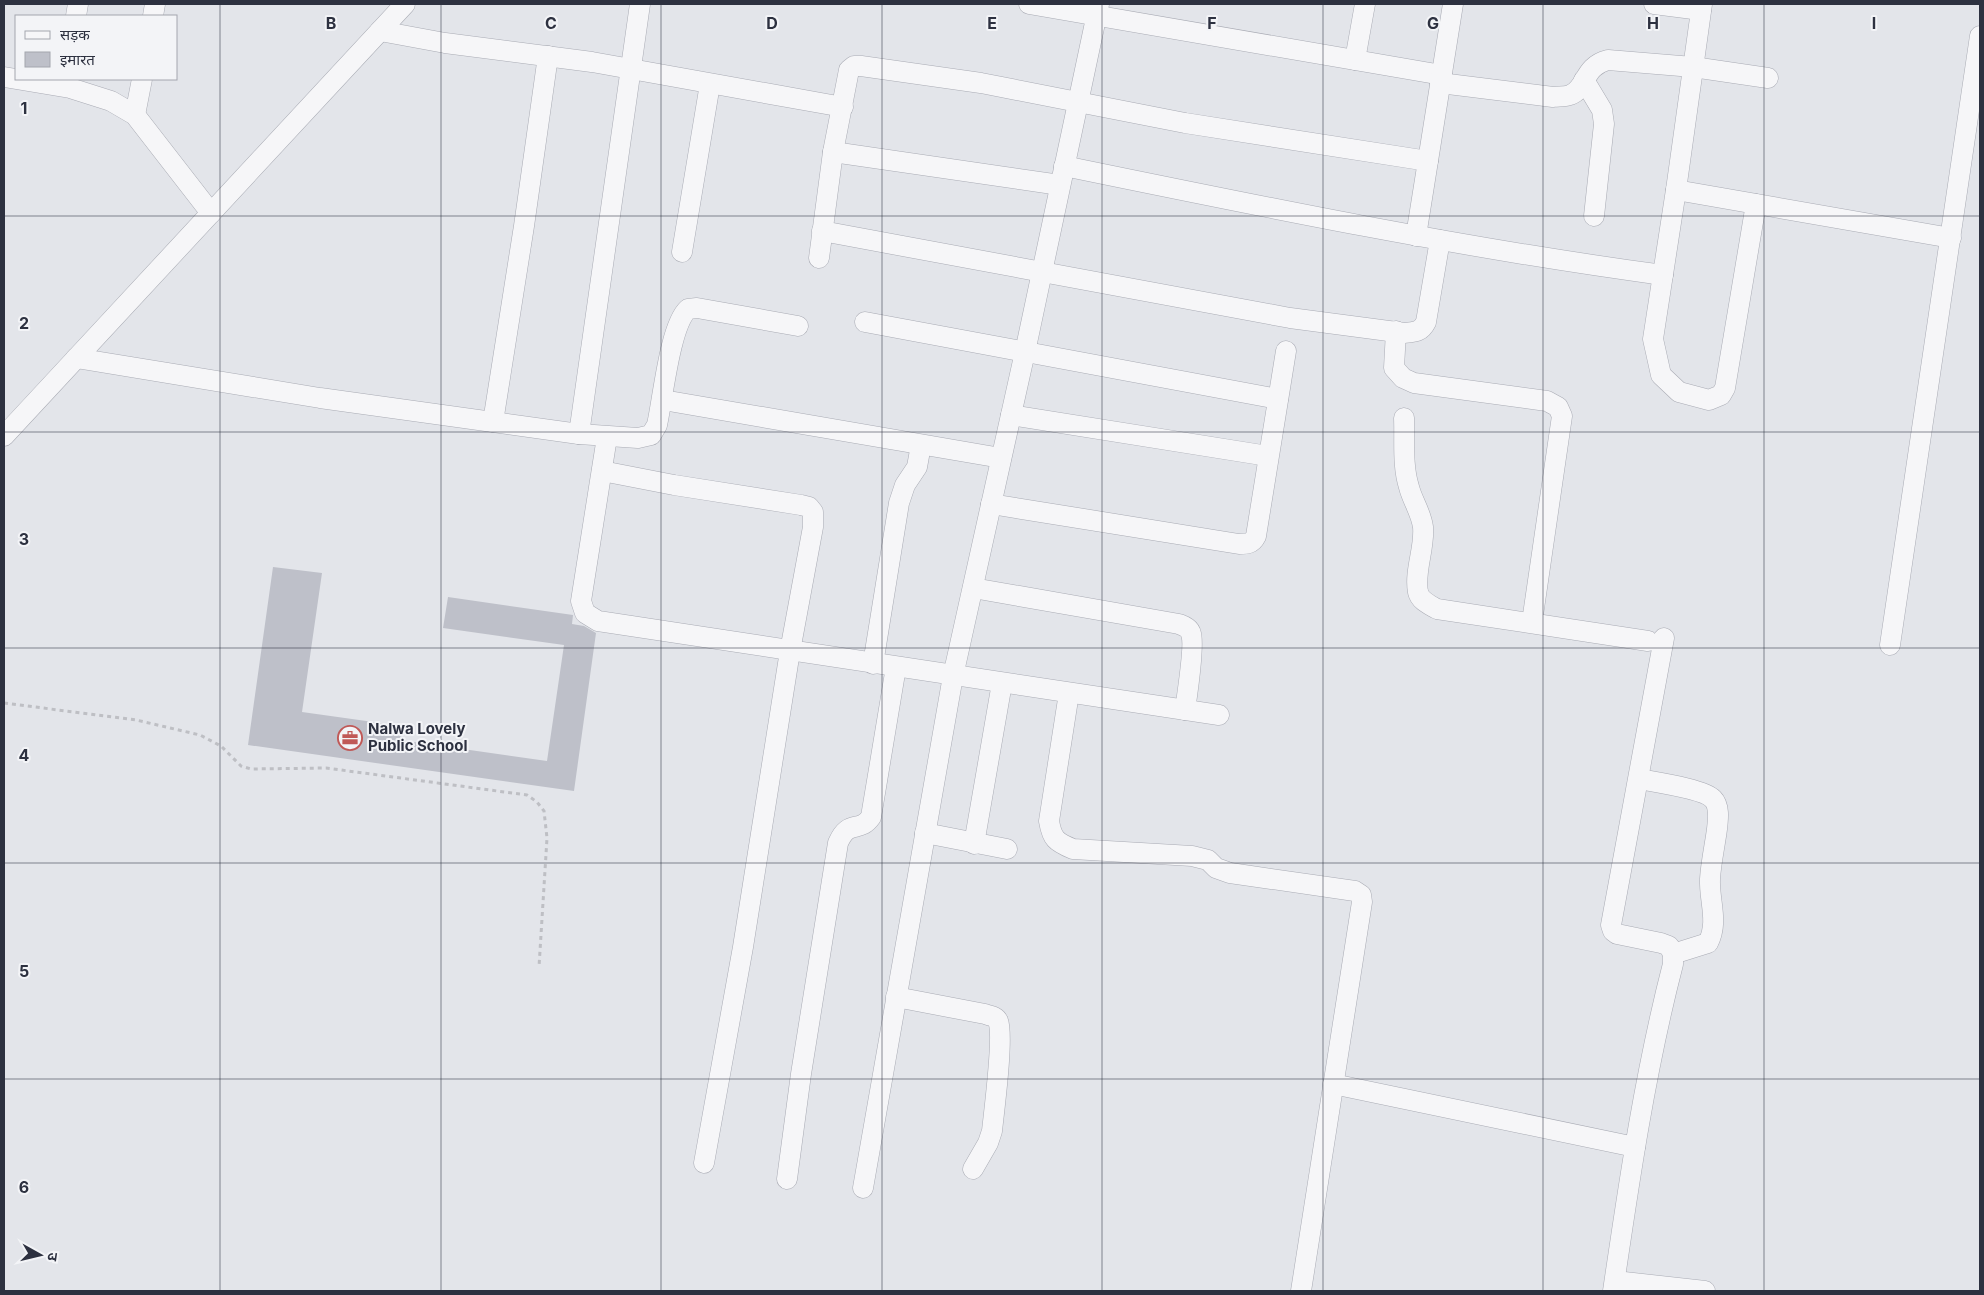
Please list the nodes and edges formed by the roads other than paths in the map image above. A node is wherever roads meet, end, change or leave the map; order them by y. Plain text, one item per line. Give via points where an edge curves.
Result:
1 (405, 4) edge
2 (640, 4) edge
3 (1029, 4) edge
4 (1365, 4) edge
5 (1453, 4) edge
6 (1654, 4) edge
7 (1701, 7) edge
8 (1098, 10) edge
9 (380, 31) junction
10 (1980, 36) edge
11 (548, 56) junction
12 (1355, 60) junction
13 (1693, 66) junction
14 (632, 69) junction
15 (1768, 78) dead end
16 (1441, 79) junction
17 (34, 80) edge
18 (142, 80) edge
19 (1584, 80) junction
20 (65, 83) edge
21 (710, 84) junction
22 (1976, 98) edge
23 (1078, 102) junction
24 (843, 107) junction
25 (136, 115) junction
26 (833, 152) junction
27 (1428, 161) junction
28 (1062, 176) junction
29 (1676, 190) junction
30 (1756, 204) junction
31 (211, 213) junction
32 (1594, 216) dead end
33 (822, 231) junction
34 (1416, 236) junction
35 (1951, 238) junction
36 (1440, 240) junction
37 (682, 252) dead end
38 (819, 258) dead end
39 (1042, 273) junction
40 (1663, 275) junction
41 (865, 322) dead end
42 (798, 326) dead end
43 (1396, 332) junction
44 (1286, 351) dead end
45 (1025, 352) junction
46 (76, 358) junction
47 (1278, 399) junction
48 (663, 400) junction
49 (1011, 414) junction
50 (1404, 418) dead end
51 (493, 422) junction
52 (579, 434) junction
53 (4, 436) edge
54 (607, 437) junction
55 (922, 445) junction
56 (1268, 456) junction
57 (1001, 458) junction
58 (602, 471) junction
59 (991, 504) junction
60 (973, 588) junction
61 (1532, 622) junction
62 (1890, 645) dead end
63 (790, 651) junction
64 (873, 664) junction
65 (896, 667) junction
66 (953, 676) junction
67 (1002, 683) junction
68 (1069, 693) junction
69 (1185, 710) junction
70 (1219, 715) dead end
71 (1639, 779) junction
72 (925, 833) junction
73 (974, 844) junction
74 (1007, 849) dead end
75 (1673, 954) junction
76 (896, 997) junction
77 (1333, 1084) junction
78 (1635, 1147) junction
79 (704, 1163) dead end
80 (973, 1169) dead end
81 (788, 1179) dead end
82 (863, 1188) dead end
83 (1614, 1286) edge
84 (1301, 1291) edge
85 (1705, 1291) edge

1 - 9 street
2 - 14 street
3 - 8 street
4 - 12 street
5 - 16 street
6 - 7 street
7 - 13 street
8 - 12 street
8 - 23 street
9 - 11 street
9 - 31 street
10 - 22 street
11 - 14 street
11 - 51 street
12 - 16 street
13 - 15 street
13 - 19 street via 1608,60 1591,68
13 - 29 street
14 - 21 street
14 - 52 street
16 - 19 street via 1553,97 1570,95
16 - 27 street
17 - 20 street
18 - 25 street
19 - 32 street via 1602,110 1604,124
20 - 25 street
21 - 24 street
21 - 37 street
22 - 35 street
23 - 24 street via 981,83 854,66 849,70
23 - 27 street via 1195,125
23 - 28 street
24 - 26 street
25 - 31 street
26 - 28 street
26 - 33 street
27 - 34 street
28 - 34 street
28 - 39 street
29 - 30 street
29 - 40 street
30 - 35 street
30 - 40 street via 1725,388 1721,395 1709,400 1679,392 1661,374 1653,339
31 - 46 street
33 - 38 street
33 - 39 street
34 - 36 street
35 - 62 street
36 - 40 street
36 - 43 street via 1426,322 1416,332
39 - 43 street via 1290,318
39 - 45 street
41 - 45 street
42 - 48 street via 688,309 682,313 675,331
43 - 61 street via 1394,368 1403,378 1414,383 1548,402 1558,407 1562,416
44 - 47 street
45 - 47 street
45 - 49 street
46 - 51 street via 320,398
46 - 53 street
47 - 56 street
48 - 54 street via 658,425 651,435
48 - 55 street
49 - 56 street
49 - 57 street
50 - 61 street via 1405,469 1423,526 1418,593 1426,604 1437,609
51 - 52 street
52 - 54 street
54 - 58 street
55 - 57 street
55 - 64 street via 917,467 904,485
56 - 59 street via 1256,536 1248,544
57 - 59 street
58 - 63 street via 581,601 585,613 598,621
58 - 63 street via 809,507 813,512 813,527
59 - 60 street
60 - 66 street
60 - 69 street via 1188,628 1192,634
61 - 71 street via 1656,640
63 - 64 street
63 - 79 street via 743,947
64 - 65 street
65 - 66 street
65 - 81 street via 871,817 863,825 848,828 838,843 801,1074
66 - 67 street
66 - 72 street
67 - 68 street
67 - 73 street
68 - 69 street
68 - 77 street via 1049,821 1051,834 1059,843 1073,849 1192,856 1208,860 1216,868 1230,873 1361,895
69 - 70 street
71 - 75 street via 1611,925 1617,934 1661,943 1669,946
71 - 75 street via 1697,792 1712,798 1716,804 1718,816 1710,880 1713,934 1708,943
72 - 73 street
72 - 76 street
73 - 74 street
75 - 78 street via 1656,1027
76 - 80 street via 985,1014 996,1017 999,1022 992,1131
76 - 82 street
77 - 78 street
77 - 84 street
78 - 83 street
83 - 85 street

